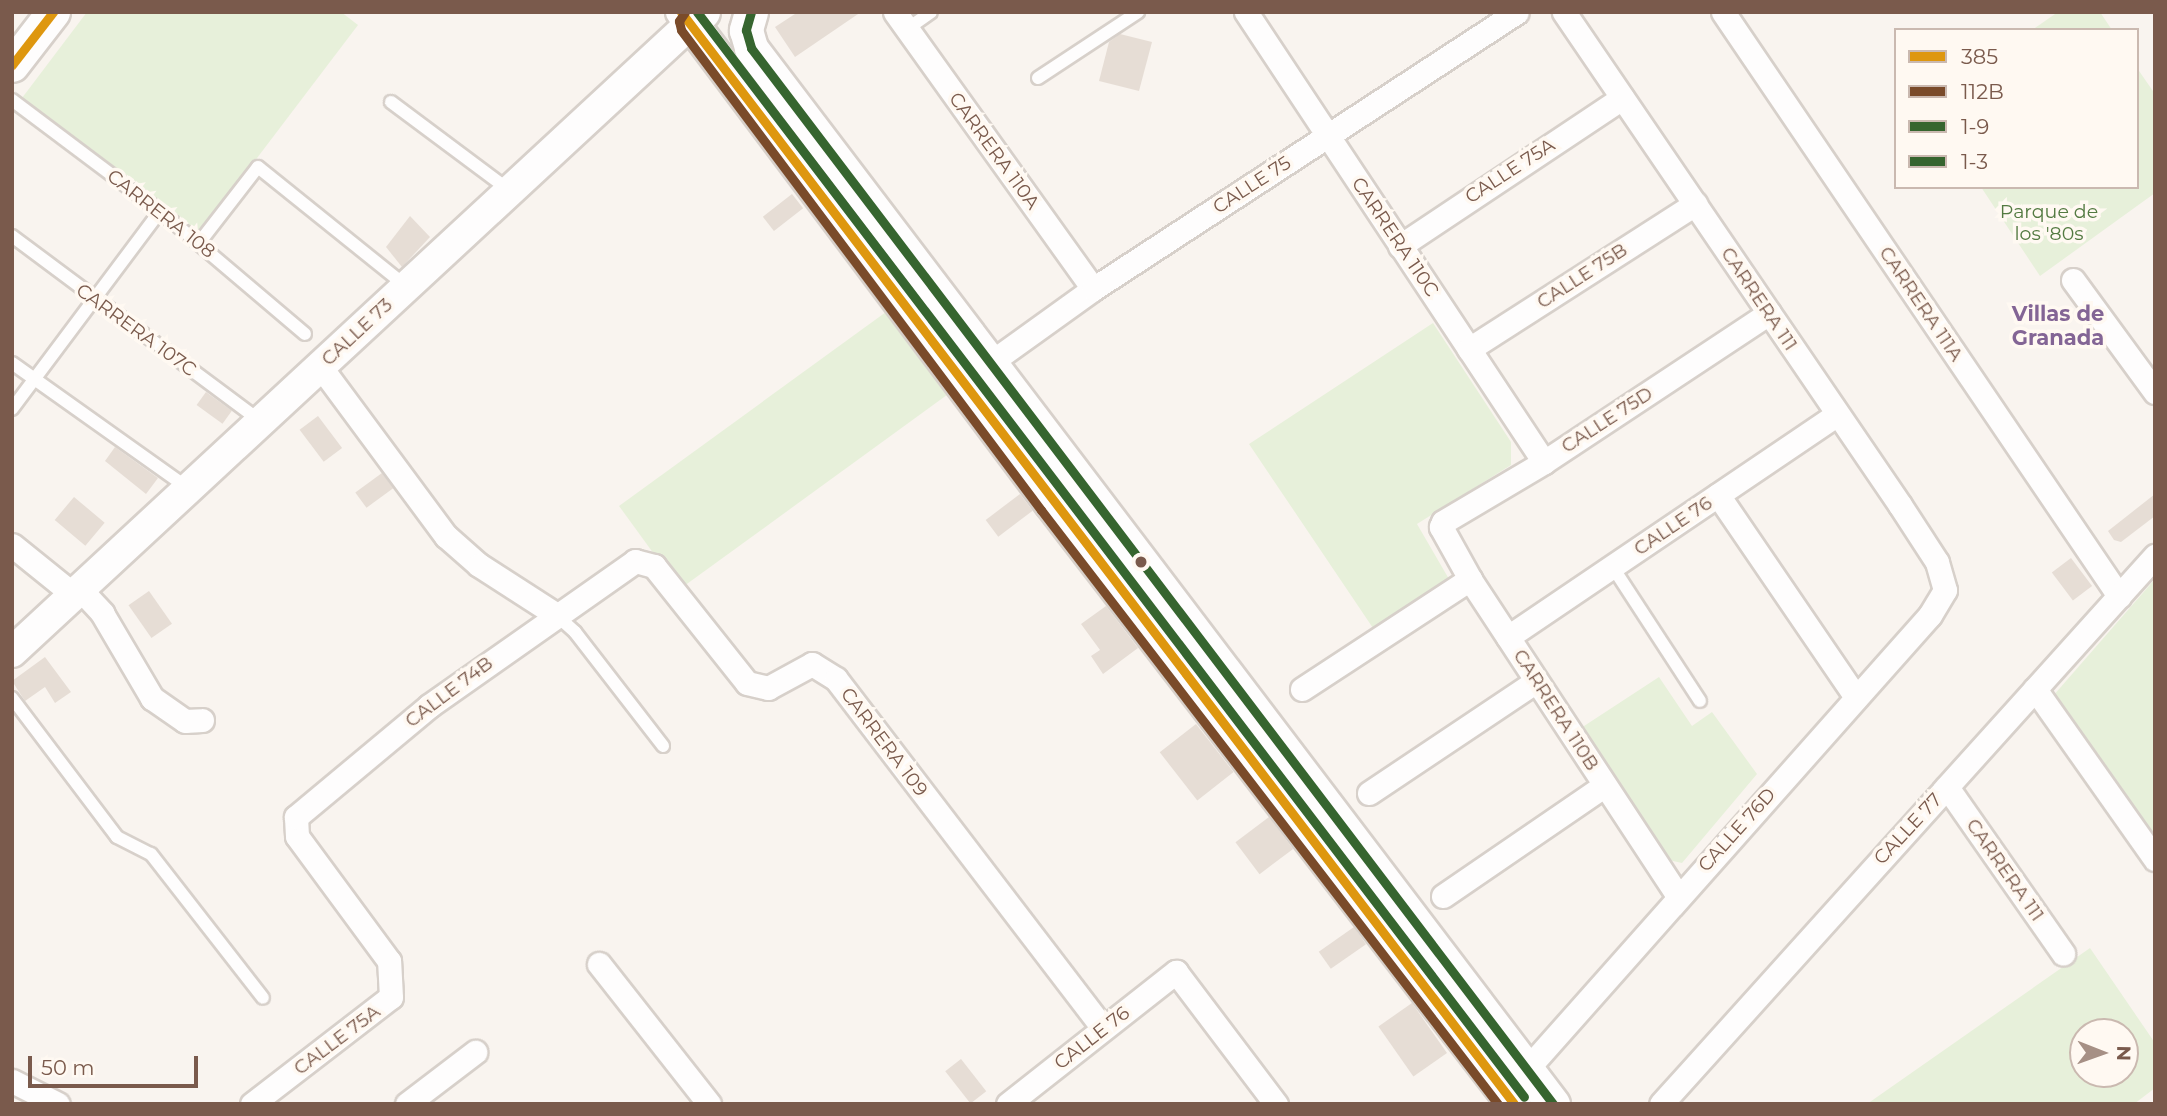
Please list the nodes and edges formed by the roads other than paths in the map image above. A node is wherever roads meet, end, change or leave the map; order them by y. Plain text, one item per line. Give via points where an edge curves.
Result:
1 (53, 12) edge
2 (931, 12) edge
3 (1138, 12) edge
4 (1245, 12) edge
5 (1517, 12) edge
6 (1564, 12) edge
7 (1723, 12) edge
8 (691, 16) edge
9 (748, 21) edge
10 (901, 21) edge
11 (12, 65) edge
12 (1038, 78) dead end
13 (1622, 98) junction
14 (12, 100) edge
15 (391, 102) dead end
16 (1328, 136) junction
17 (510, 191) junction
18 (1695, 204) junction
19 (160, 211) junction
20 (12, 236) edge
21 (198, 243) junction
22 (1401, 246) junction
23 (2073, 280) dead end
24 (406, 286) junction
25 (1093, 289) junction
26 (94, 301) junction
27 (1769, 313) junction
28 (305, 334) dead end
29 (1469, 349) junction
30 (12, 363) edge
31 (990, 363) junction
32 (320, 366) junction
33 (35, 380) junction
34 (2155, 392) edge
35 (12, 409) edge
36 (1837, 414) junction
37 (260, 421) junction
38 (1544, 461) junction
39 (188, 488) junction
40 (1718, 495) junction
41 (1443, 522) joint
42 (12, 545) edge
43 (2155, 556) edge
44 (626, 565) joint
45 (1612, 566) junction
46 (1470, 579) junction
47 (1945, 590) joint
48 (77, 592) junction
49 (2119, 596) junction
50 (555, 614) junction
51 (1508, 637) junction
52 (12, 652) edge
53 (1536, 681) junction
54 (1302, 689) dead end
55 (2035, 689) junction
56 (1856, 697) junction
57 (12, 698) edge
58 (1700, 701) dead end
59 (202, 720) dead end
60 (663, 746) dead end
61 (1605, 785) junction
62 (1947, 787) junction
63 (1369, 793) dead end
64 (2155, 859) edge
65 (1443, 896) dead end
66 (1678, 896) junction
67 (2063, 953) dead end
68 (388, 961) joint
69 (599, 964) dead end
70 (263, 998) dead end
71 (1103, 1028) junction
72 (475, 1052) dead end
73 (1527, 1069) junction
74 (12, 1081) edge
75 (58, 1104) edge
76 (253, 1104) edge
77 (407, 1104) edge
78 (709, 1104) edge
79 (1008, 1104) edge
80 (1276, 1104) edge
81 (1514, 1104) edge
82 (1553, 1104) edge
83 (1661, 1104) edge

1 - 11 main road
2 - 10 lane
3 - 12 lane
4 - 16 street, CARRERA 110C
5 - 16 street, CALLE 75
6 - 13 street, CARRERA 111
7 - 49 street, CARRERA 111A
8 - 17 street, CALLE 73
8 - 81 main road via 1051,503
9 - 31 main road via 751,48
10 - 25 street, CARRERA 110A
13 - 18 street, CARRERA 111
13 - 22 street, CALLE 75A
14 - 19 lane, CARRERA 108
15 - 17 lane
16 - 22 street, CARRERA 110C
16 - 25 street, CALLE 75
17 - 24 street, CALLE 73
18 - 27 street, CARRERA 111
18 - 29 street, CALLE 75B
19 - 21 lane, CARRERA 108
19 - 26 lane
20 - 26 lane, CARRERA 107C
21 - 24 lane via 258,167
21 - 28 lane, CARRERA 108
22 - 29 street, CARRERA 110C
23 - 34 street
24 - 32 street, CALLE 73
25 - 31 street, CALLE 75
26 - 33 lane
26 - 37 lane, CARRERA 107C
27 - 36 street, CARRERA 111
27 - 38 street, CALLE 75D
29 - 38 street, CARRERA 110C
30 - 33 lane
31 - 73 main road
32 - 37 street, CALLE 73
32 - 50 street via 446,536 480,565
33 - 35 lane
33 - 39 lane
36 - 40 street, CALLE 76
36 - 47 street, CARRERA 111 via 1937,562
37 - 39 street, CALLE 73
38 - 41 street, CALLE 75D
39 - 48 street, CALLE 73
40 - 45 street, CALLE 76
40 - 56 street
41 - 46 street, CARRERA 110B via 1443,536
42 - 48 street
43 - 49 street, CALLE 77
44 - 50 street, CALLE 74B
44 - 71 street, CARRERA 109 via 644,561 654,566 747,683 768,688 812,664 836,680
45 - 51 street, CALLE 76
45 - 58 lane
46 - 51 street, CARRERA 110B
46 - 54 street
47 - 56 street, CALLE 76D via 1940,604
48 - 52 street, CALLE 73
48 - 59 street via 102,613 152,698 185,721
49 - 55 street, CALLE 77
50 - 60 lane via 575,632
50 - 68 street, CALLE 74B via 429,706 303,810 293,826
51 - 53 street, CARRERA 110B
53 - 61 street, CARRERA 110B
53 - 63 street
55 - 62 street, CALLE 77
55 - 64 street
56 - 66 street, CALLE 76D
57 - 70 lane via 117,837 152,854
61 - 65 street
61 - 66 street, CARRERA 110B
62 - 67 street, CARRERA 111
62 - 83 street, CALLE 77
66 - 73 street, CALLE 76D
68 - 76 street, CALLE 75A via 391,997
69 - 78 street
71 - 79 street, CALLE 76
71 - 80 street, CALLE 76 via 1176,972
72 - 77 street
73 - 82 main road
74 - 75 street

